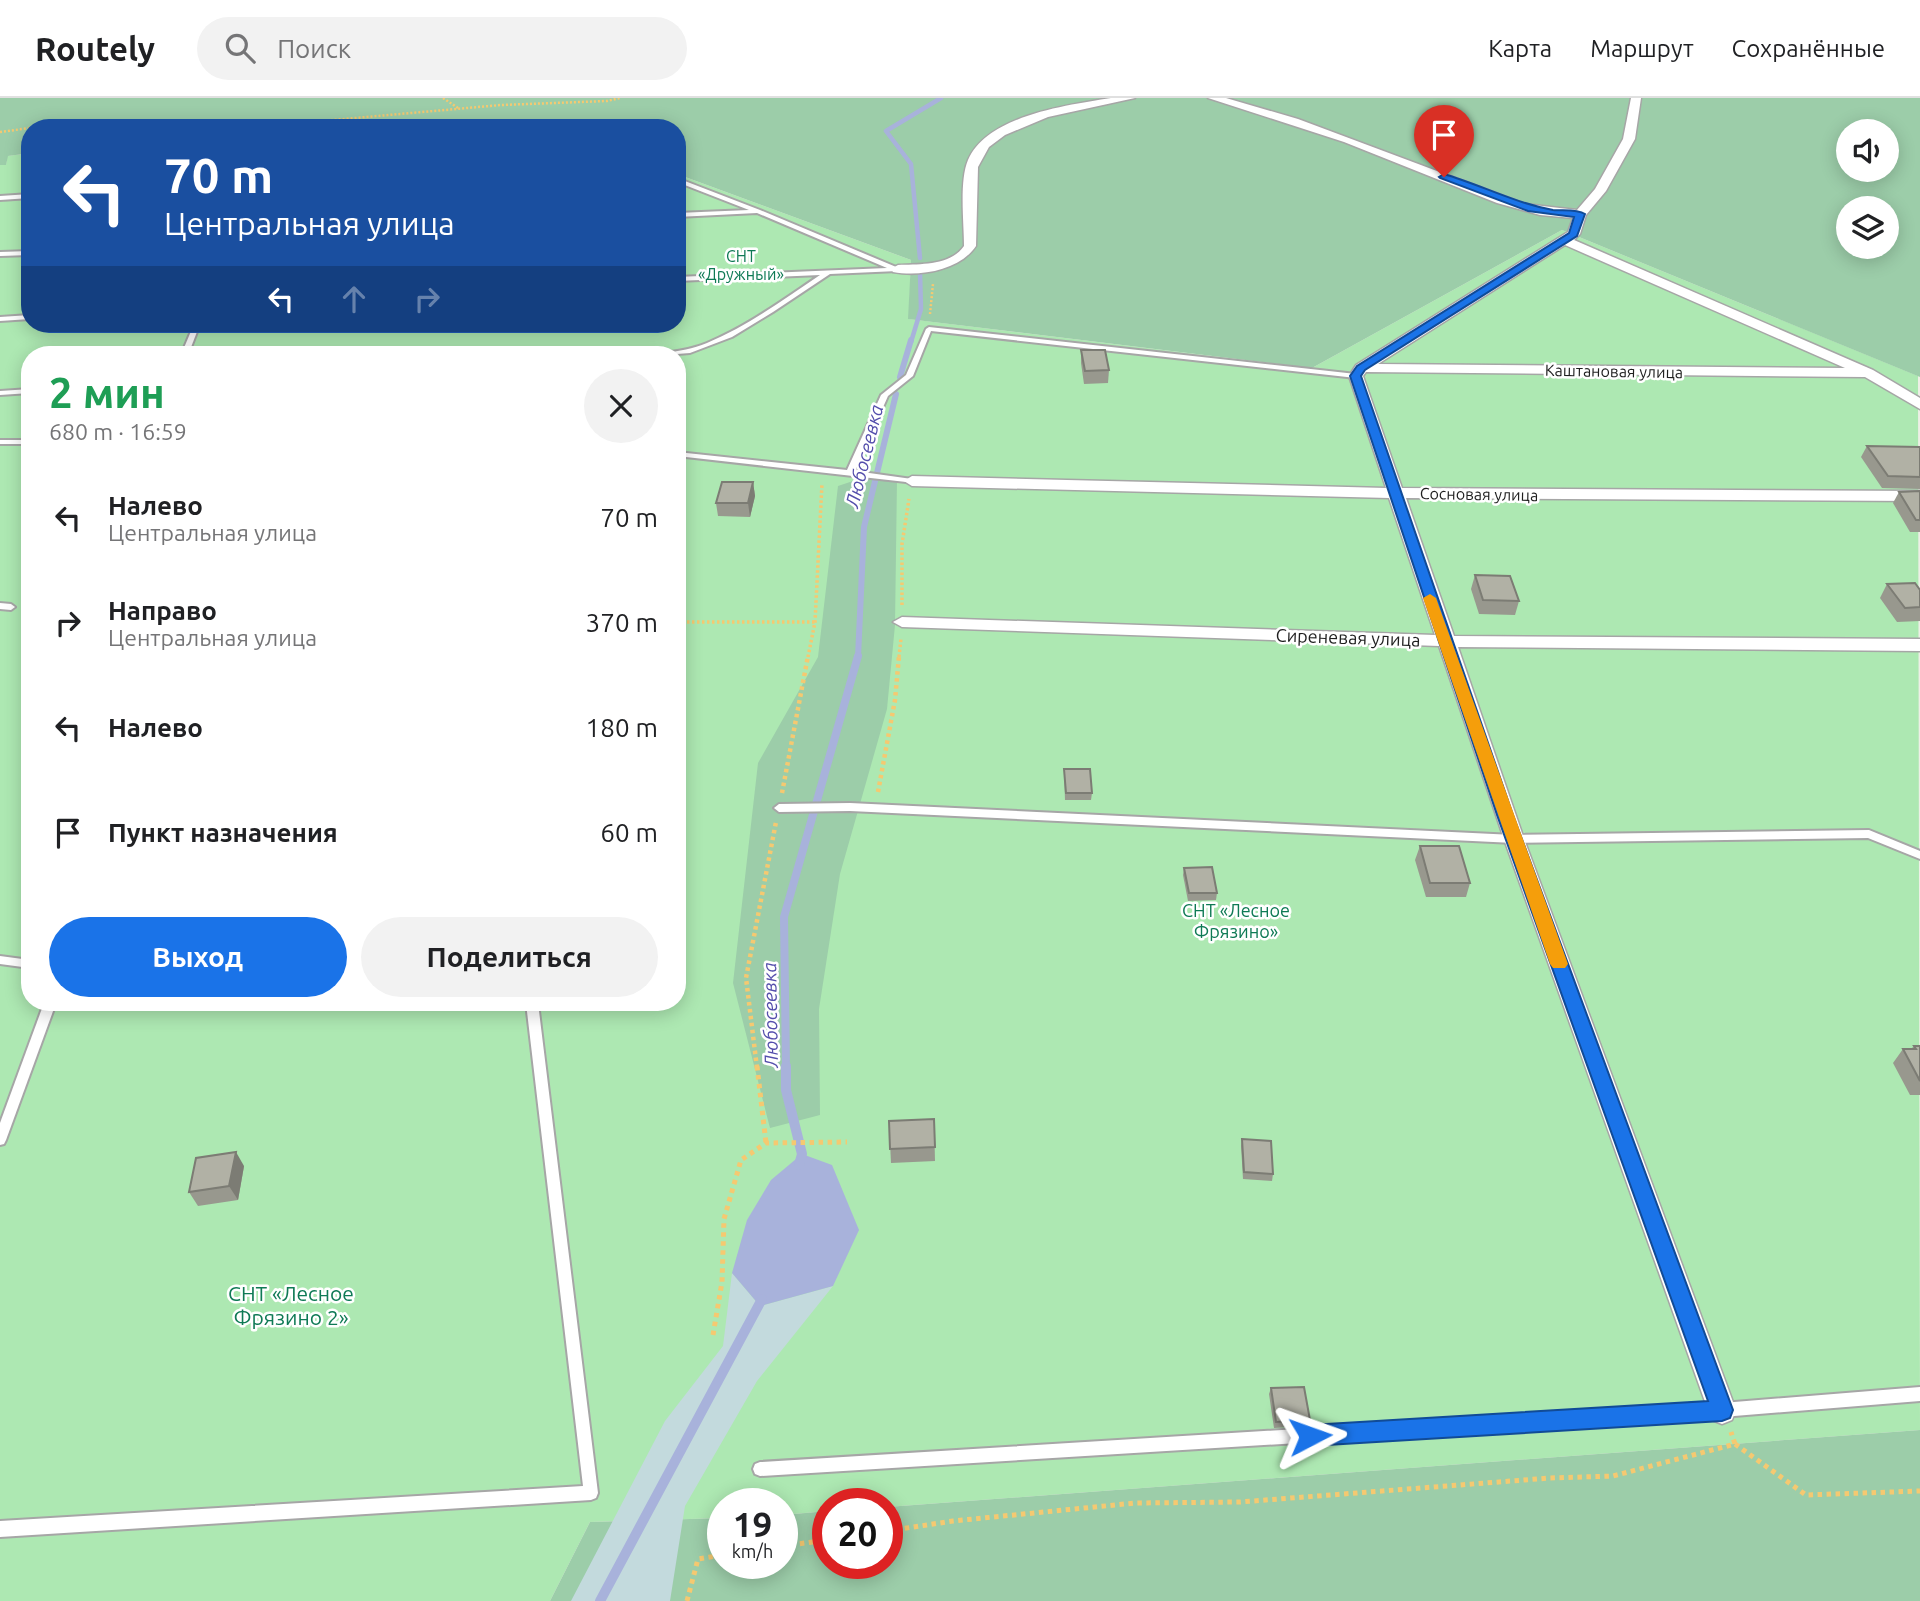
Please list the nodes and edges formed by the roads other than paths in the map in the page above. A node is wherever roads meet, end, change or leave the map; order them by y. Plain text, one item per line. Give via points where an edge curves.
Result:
1 (1130, 98) edge
2 (1213, 98) edge
3 (1636, 98) edge
4 (686, 183) edge
5 (21, 197) edge
6 (0, 198) edge
7 (758, 211) junction
8 (1580, 214) junction
9 (686, 215) edge
10 (1570, 238) junction
11 (21, 253) edge
12 (0, 254) edge
13 (898, 269) junction
14 (829, 272) junction
15 (686, 279) edge
16 (21, 318) edge
17 (0, 319) edge
18 (686, 353) edge
19 (1358, 372) junction
20 (1868, 373) junction
21 (21, 392) edge
22 (0, 393) edge
23 (1920, 404) edge
24 (0, 442) edge
25 (21, 442) edge
26 (686, 455) edge
27 (850, 472) junction
28 (912, 481) joint
29 (1394, 493) junction
30 (1920, 496) edge
31 (0, 606) edge
32 (11, 607) dead end
33 (902, 622) road end
34 (1444, 641) junction
35 (1920, 645) edge
36 (779, 808) dead end
37 (1514, 839) junction
38 (1920, 855) edge
39 (0, 960) edge
40 (21, 963) edge
41 (47, 1011) edge
42 (533, 1011) edge
43 (0, 1140) edge
44 (1920, 1394) edge
45 (1722, 1410) junction
46 (760, 1469) dead end
47 (0, 1529) edge

1 - 13 street via 1044,113 987,145 973,163 967,254 935,265
2 - 8 street via 1370,148 1517,205 1546,213
3 - 8 street via 1629,139 1600,191
4 - 7 lane
5 - 6 lane
7 - 9 lane
7 - 13 lane
8 - 10 street
10 - 19 street
10 - 20 street
11 - 12 lane
13 - 14 lane
14 - 15 lane
14 - 18 lane via 725,338
16 - 17 lane
19 - 20 street, Каштановая улица
19 - 27 lane via 929,329 909,376 885,395
19 - 29 street
20 - 23 street
21 - 22 lane
24 - 25 lane
26 - 27 lane
27 - 28 lane
28 - 29 street, Сосновая улица
29 - 30 street, Сосновая улица
29 - 34 street
31 - 32 lane
33 - 34 street, Сиреневая улица
34 - 35 street, Сиреневая улица
34 - 37 street
36 - 37 lane via 875,808
37 - 38 lane via 1869,834
37 - 45 street
39 - 40 lane
41 - 43 lane
42 - 47 lane via 591,1493
44 - 45 lane
45 - 46 lane

